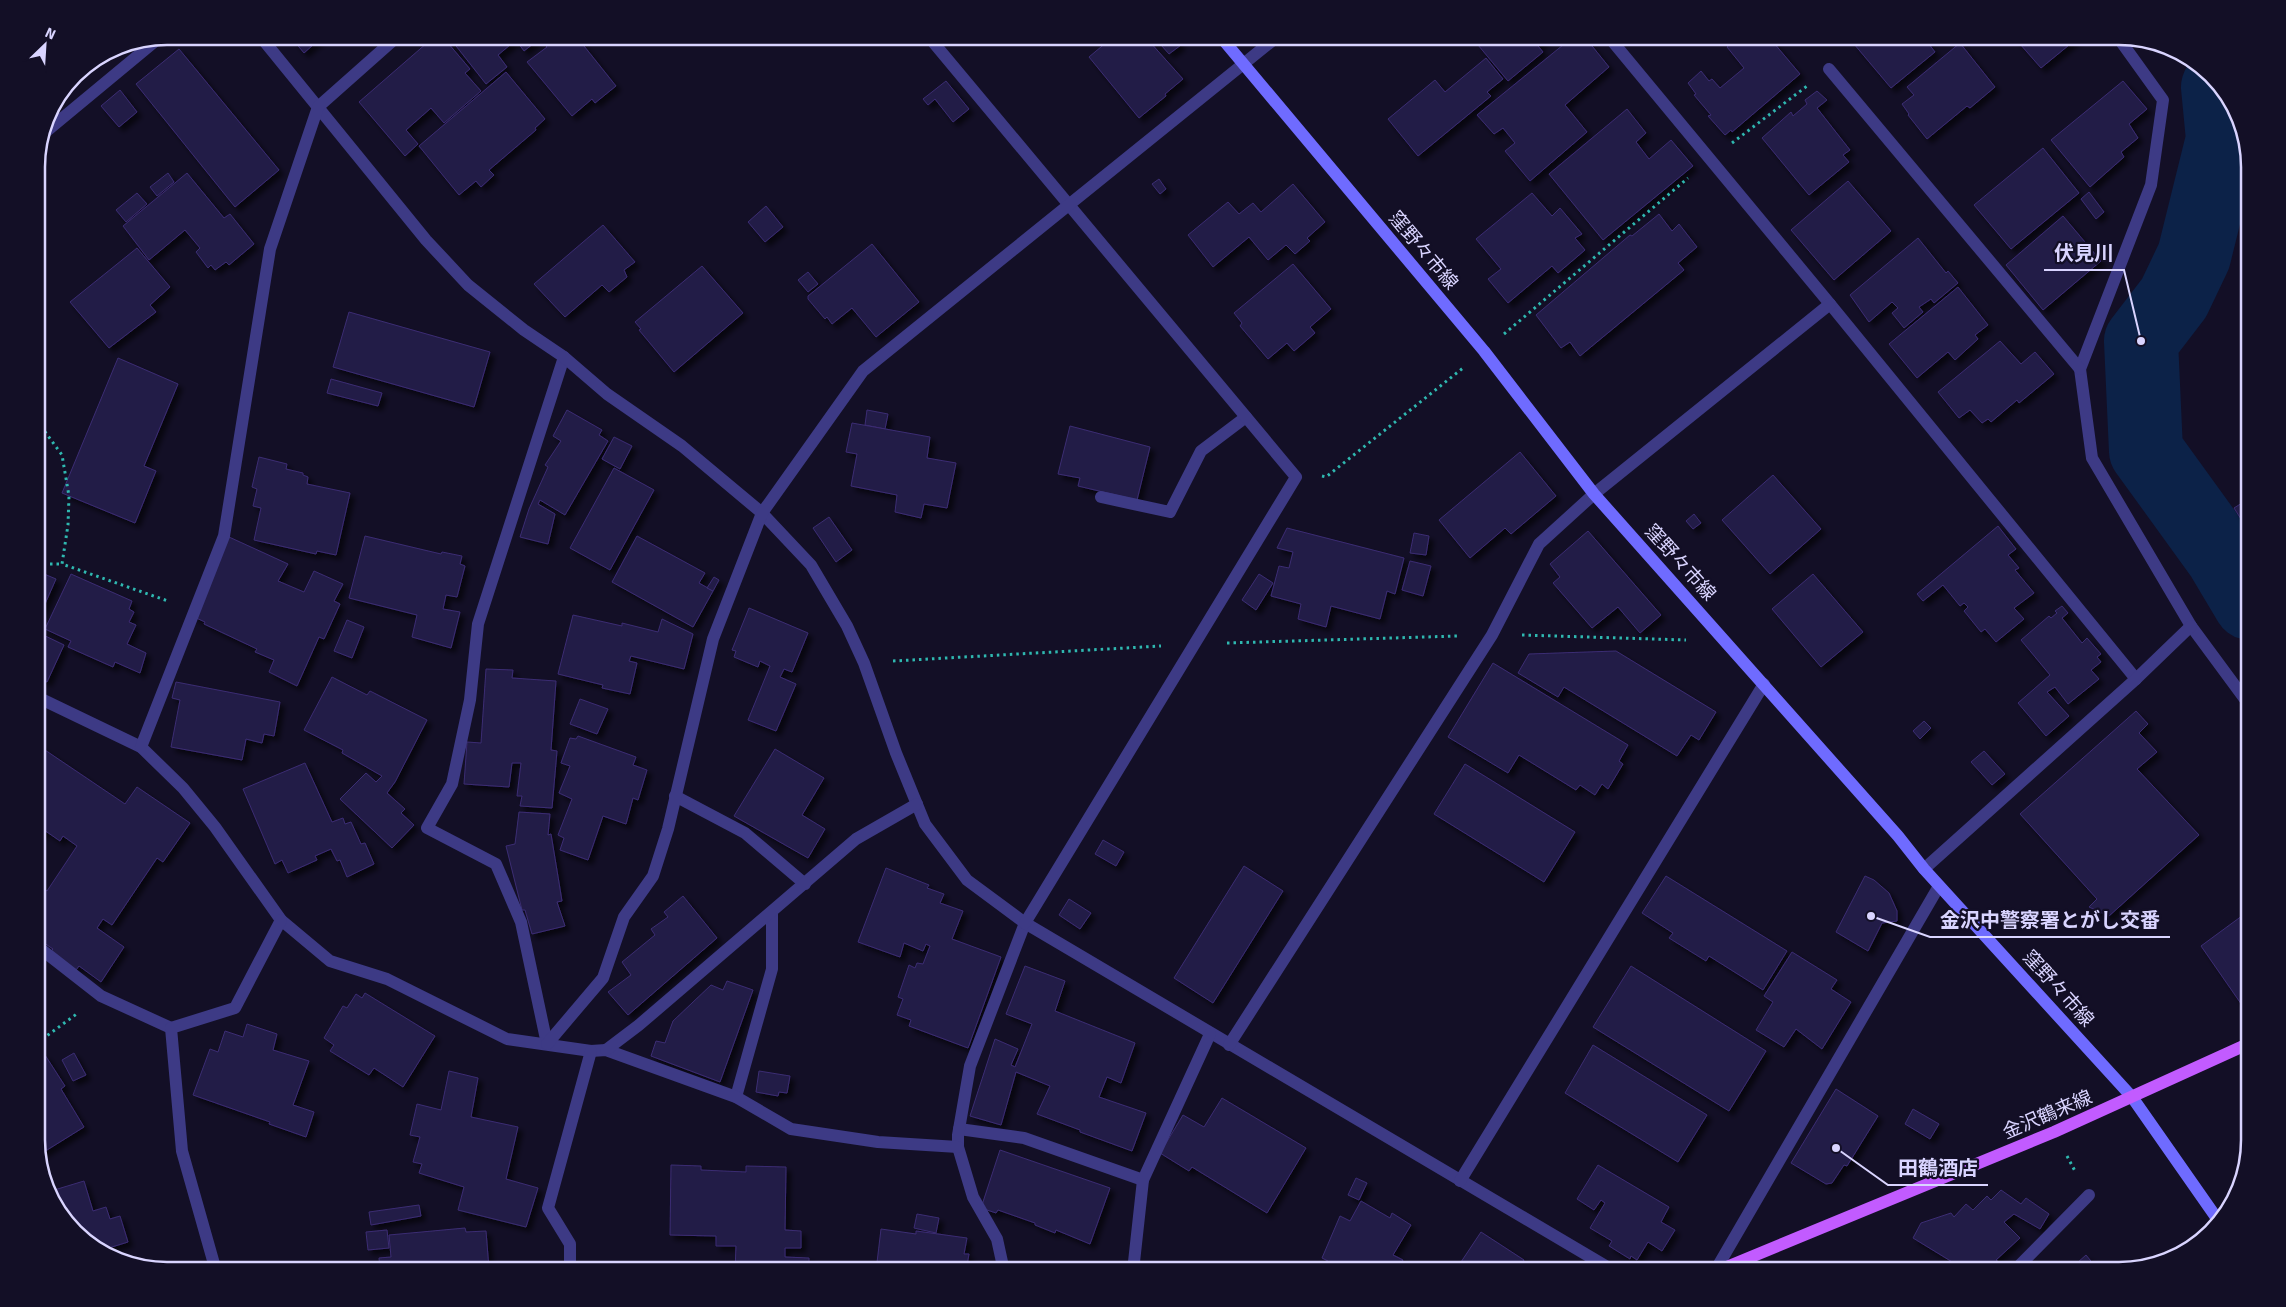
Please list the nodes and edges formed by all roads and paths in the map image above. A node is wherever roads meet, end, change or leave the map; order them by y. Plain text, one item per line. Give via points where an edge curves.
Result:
1 (267, 45) edge
2 (388, 45) edge
3 (936, 45) edge
4 (1228, 45) edge
5 (1267, 45) edge
6 (1615, 45) edge
7 (2124, 45) edge
8 (149, 46) edge
9 (1244, 64) junction
10 (1829, 70) joint
11 (318, 107) junction
12 (51, 128) edge
13 (1710, 159) junction
14 (1069, 203) junction
15 (1830, 304) junction
16 (1484, 351) junction
17 (564, 357) junction
18 (2080, 369) junction
19 (1246, 416) junction
20 (45, 433) edge
21 (1288, 467) junction
22 (1594, 494) junction
23 (1101, 497) dead end
24 (762, 513) junction
25 (45, 564) edge
26 (62, 564) junction
27 (194, 611) junction
28 (2191, 626) junction
29 (1492, 635) junction
30 (1726, 641) junction
31 (1195, 644) junction
32 (864, 662) junction
33 (2136, 679) junction
34 (1764, 684) junction
35 (2241, 694) edge
36 (45, 701) edge
37 (141, 746) junction
38 (675, 796) junction
39 (917, 804) junction
40 (1924, 869) junction
41 (805, 884) junction
42 (1939, 886) junction
43 (772, 912) junction
44 (281, 920) junction
45 (1025, 923) junction
46 (45, 953) edge
47 (101, 996) junction
48 (171, 1028) junction
49 (1210, 1034) junction
50 (45, 1036) edge
51 (546, 1044) junction
52 (1229, 1045) junction
53 (2241, 1047) edge
54 (606, 1050) junction
55 (591, 1052) junction
56 (736, 1097) junction
57 (2132, 1097) junction
58 (959, 1129) junction
59 (2054, 1132) junction
60 (958, 1147) junction
61 (1142, 1180) junction
62 (1460, 1181) junction
63 (2089, 1195) joint
64 (2215, 1215) edge
65 (213, 1262) edge
66 (570, 1262) edge
67 (1002, 1262) edge
68 (1134, 1262) edge
69 (1599, 1262) edge
70 (1721, 1262) edge
71 (1738, 1262) edge
72 (2023, 1262) edge

1 - 11 street
2 - 11 street
3 - 14 street
4 - 9 main road, 窪野々市線
5 - 9 street
6 - 13 street
7 - 18 street via 2163,100 2151,185
8 - 12 street
9 - 14 street
9 - 16 main road, 窪野々市線
10 - 13 path
10 - 18 street
11 - 17 street via 426,240 468,285
11 - 27 street via 270,250 224,536
13 - 15 street
13 - 16 path
14 - 19 street
14 - 24 street via 863,371
15 - 22 street
15 - 33 street
16 - 21 path via 1326,477
16 - 22 main road, 窪野々市線
17 - 24 street via 607,394 682,446
17 - 51 street via 478,624 470,700 452,784 427,828 496,864 521,922
18 - 28 street via 2092,458
19 - 21 street
19 - 23 street via 1201,452 1170,512
20 - 26 path via 62,455 68,496 68,525
21 - 31 street via 1296,477
22 - 29 street via 1539,544
22 - 30 main road, 窪野々市線
24 - 32 street via 811,565
24 - 38 street via 713,639
25 - 26 path
26 - 27 path
27 - 37 street
28 - 33 street
28 - 35 street
29 - 30 path
29 - 31 path
29 - 52 street
30 - 34 main road, 窪野々市線
31 - 32 path
31 - 45 street
32 - 39 street
33 - 40 street
34 - 40 main road, 窪野々市線
34 - 62 street
36 - 37 street
37 - 44 street via 183,788
38 - 41 street via 745,833
38 - 51 street via 653,876 624,917 603,978
39 - 41 street via 856,839
39 - 45 street via 925,824 967,880
40 - 42 main road, 窪野々市線
41 - 43 street
42 - 57 main road, 窪野々市線
42 - 70 street
43 - 54 street
43 - 56 street via 772,969
44 - 48 street via 235,1008
44 - 51 street via 330,961 386,979 507,1038
45 - 49 street
45 - 58 street via 970,1066
46 - 47 street
47 - 48 street
47 - 50 path
48 - 65 street via 182,1151
49 - 52 street
49 - 61 street
51 - 55 street
52 - 62 street
53 - 57 main road, 金沢鶴来線
54 - 55 street
54 - 56 street
55 - 66 street via 548,1208 570,1244
56 - 60 street via 791,1129 878,1142
57 - 59 main road, 金沢鶴来線
57 - 64 main road, 窪野々市線
58 - 60 street
58 - 61 street via 1024,1138
59 - 63 path
59 - 71 main road, 金沢鶴来線
60 - 67 street via 973,1197 997,1239
61 - 68 street
62 - 69 street
63 - 72 street

